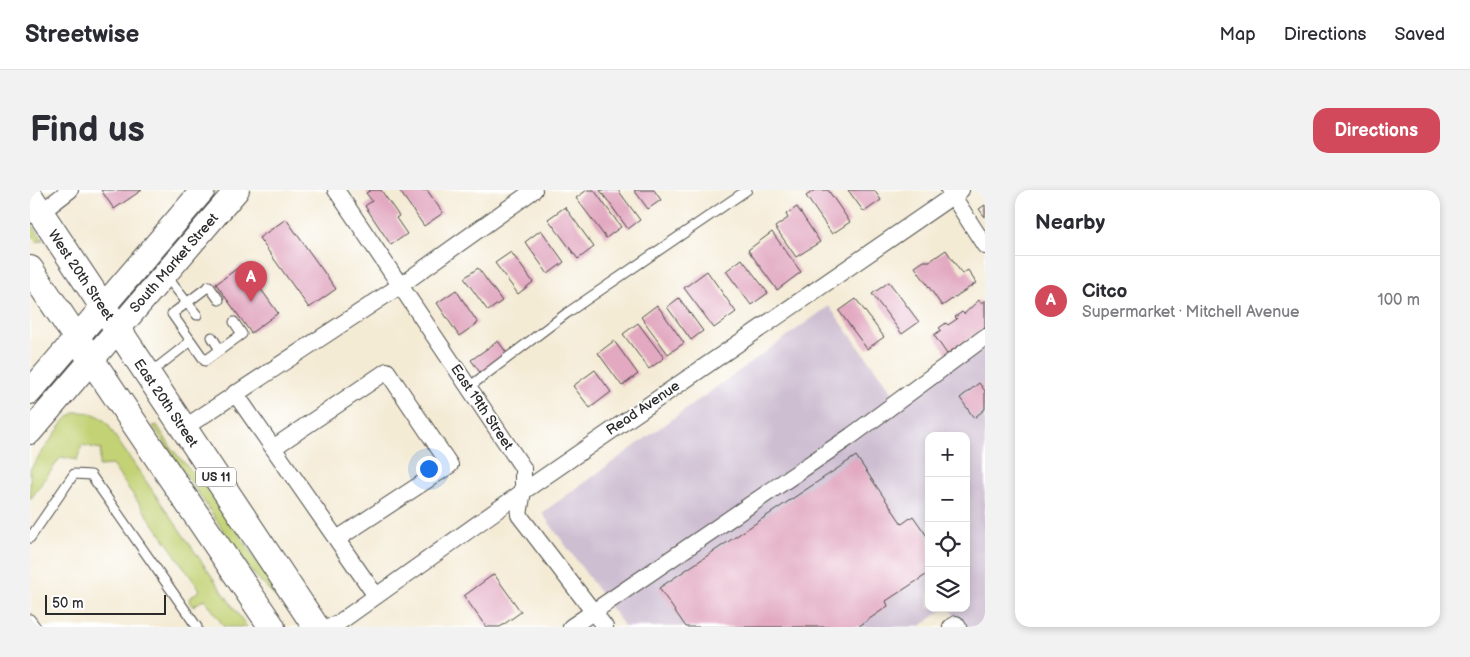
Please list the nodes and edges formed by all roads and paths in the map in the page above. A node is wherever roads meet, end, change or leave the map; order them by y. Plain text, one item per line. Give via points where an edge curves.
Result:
1 (70, 190) edge
2 (203, 190) edge
3 (237, 190) edge
4 (336, 190) edge
5 (534, 190) edge
6 (747, 190) edge
7 (954, 192) edge
8 (35, 205) edge
9 (985, 246) edge
10 (164, 274) junction
11 (36, 283) edge
12 (401, 285) junction
13 (219, 300) dead end
14 (187, 302) junction
15 (197, 315) dead end
16 (110, 319) junction
17 (234, 322) dead end
18 (77, 336) junction
19 (212, 337) dead end
20 (985, 337) edge
21 (191, 341) junction
22 (220, 350) junction
23 (92, 358) junction
24 (148, 375) junction
25 (32, 384) edge
26 (469, 387) junction
27 (235, 393) junction
28 (184, 428) junction
29 (30, 432) edge
30 (273, 448) junction
31 (523, 491) junction
32 (30, 538) edge
33 (337, 539) junction
34 (376, 596) junction
35 (593, 612) junction
36 (30, 619) edge
37 (36, 627) edge
38 (197, 627) edge
39 (272, 627) edge
40 (316, 627) edge
41 (327, 627) edge
42 (571, 627) edge
43 (604, 627) edge

1 - 8 street
2 - 16 main road, South Market Street
3 - 10 main road, South Market Street
4 - 12 street, East 19th Street
5 - 12 street
6 - 26 lane via 567,313
7 - 9 street
7 - 31 street, Read Avenue
8 - 16 main road, West 20th Street / US 11
10 - 14 lane
10 - 16 main road, South Market Street
11 - 18 main road, US 11
12 - 26 street, East 19th Street
12 - 27 street
13 - 14 lane via 209,286
14 - 15 lane
14 - 21 lane via 172,314
16 - 18 main road, South Market Street
16 - 23 main road, South Market Street
16 - 24 main road, East 20th Street / US 11
17 - 22 lane via 242,334
18 - 23 main road, US 11
18 - 25 main road, South Market Street
19 - 22 lane
20 - 35 street via 850,436
21 - 22 lane via 205,361
21 - 24 lane
23 - 29 main road, South Market Street
23 - 39 main road, US 11
24 - 28 main road, East 20th Street / US 11
26 - 31 street, East 19th Street via 523,468
27 - 28 street
27 - 30 street
28 - 40 main road, East 20th Street / US 11
30 - 33 street
30 - 33 street via 387,371 450,465
31 - 34 street, Read Avenue
31 - 35 street, East 19th Street via 519,515
32 - 38 lane via 74,474 91,475
33 - 34 street
34 - 41 street, Read Avenue via 337,624
35 - 42 street
35 - 43 street, East 19th Street
36 - 37 lane

